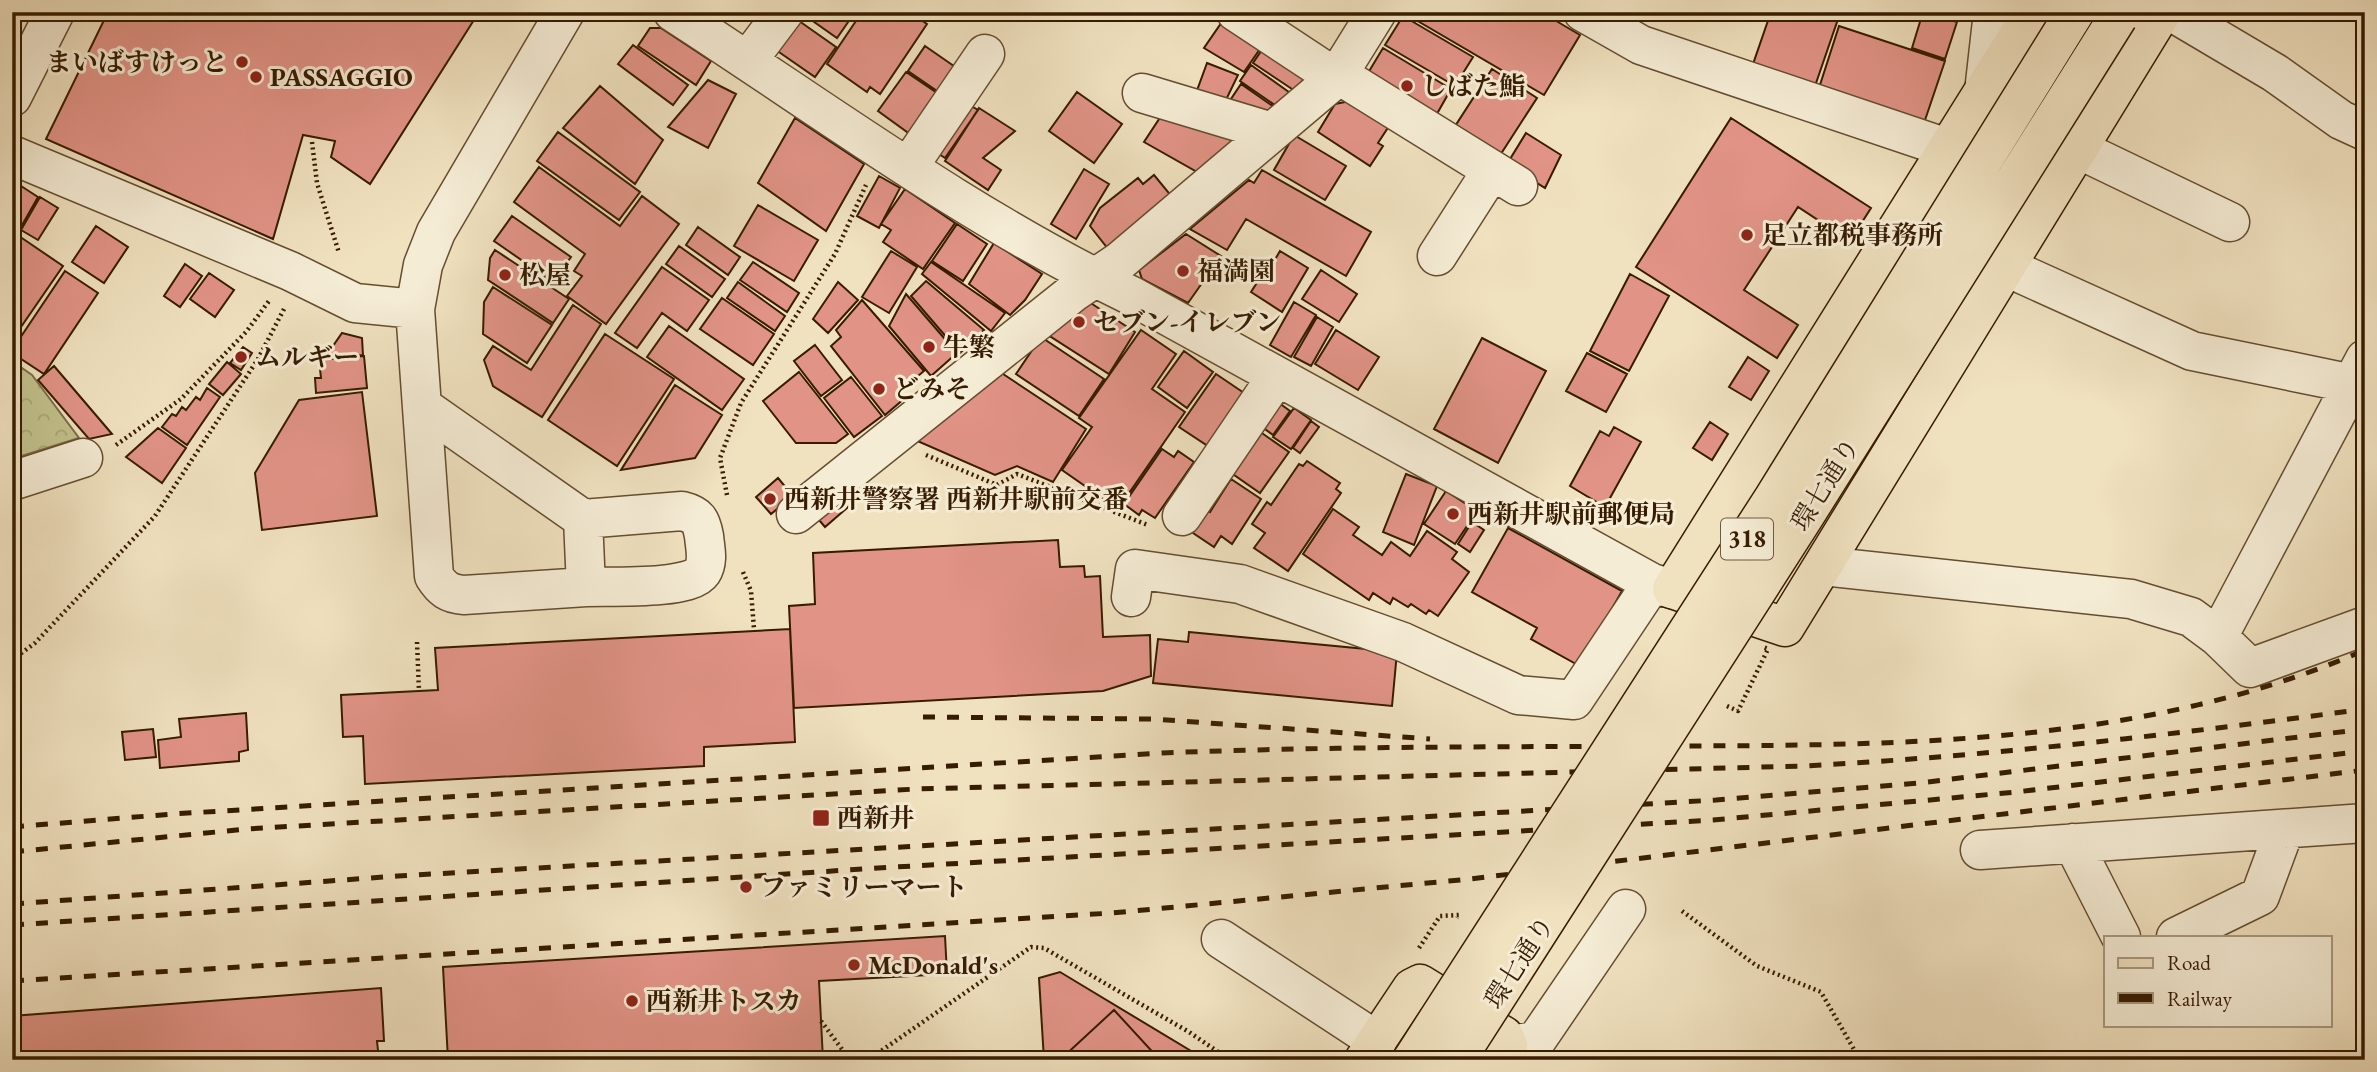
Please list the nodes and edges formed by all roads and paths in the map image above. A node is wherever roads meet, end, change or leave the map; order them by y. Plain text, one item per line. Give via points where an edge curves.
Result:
1 (55, 12) edge
2 (565, 12) edge
3 (673, 12) edge
4 (784, 12) edge
5 (1236, 12) edge
6 (1377, 12) edge
7 (1583, 12) edge
8 (1993, 12) edge
9 (2033, 12) edge
10 (2075, 12) edge
11 (2162, 12) edge
12 (2172, 12) edge
13 (2120, 15) edge
14 (985, 54) dead end
15 (748, 60) junction
16 (1337, 76) junction
17 (1984, 92) junction
18 (1142, 93) dead end
19 (12, 97) edge
20 (2365, 131) edge
21 (1272, 132) junction
22 (312, 142) dead end
23 (1947, 148) junction
24 (2076, 148) junction
25 (12, 155) edge
26 (895, 158) junction
27 (2230, 222) dead end
28 (1437, 256) dead end
29 (2004, 265) junction
30 (1094, 277) junction
31 (288, 288) junction
32 (351, 301) junction
33 (415, 309) junction
34 (2359, 372) edge
35 (1277, 376) junction
36 (422, 407) junction
37 (890, 439) junction
38 (83, 458) joint
39 (722, 471) dead end
40 (12, 481) edge
41 (796, 514) dead end
42 (583, 519) junction
43 (1166, 521) joint
44 (1823, 566) junction
45 (1662, 586) junction
46 (586, 587) junction
47 (751, 591) dead end
48 (1131, 597) dead end
49 (2365, 626) edge
50 (754, 629) dead end
51 (2218, 637) junction
52 (417, 642) dead end
53 (12, 660) edge
54 (419, 691) dead end
55 (2365, 823) edge
56 (2284, 831) junction
57 (2073, 843) junction
58 (1980, 850) dead end
59 (1626, 909) dead end
60 (1682, 911) dead end
61 (1453, 924) dead end
62 (2120, 936) edge
63 (2178, 936) edge
64 (1221, 939) dead end
65 (1415, 954) dead end
66 (821, 1021) dead end
67 (1371, 1050) edge
68 (1506, 1052) edge
69 (850, 1060) edge
70 (868, 1060) edge
71 (1230, 1060) edge
72 (1412, 1060) edge
73 (1456, 1060) edge
74 (1860, 1060) edge

1 - 19 street
2 - 33 street via 436,232 423,265
3 - 15 street
4 - 15 street
5 - 16 street
6 - 16 street
7 - 23 street via 1641,45
8 - 17 street
9 - 17 main road
10 - 72 main road, 環七通り / 318, bridge via 1773,499
11 - 24 main road
12 - 20 street
13 - 73 main road, 環七通り / 318, bridge
14 - 26 street
15 - 26 street
16 - 21 street
16 - 28 street via 1505,178
17 - 23 main road
18 - 21 street
21 - 30 street via 1120,261
22 - 32 path via 317,183
23 - 45 main road
24 - 27 street
24 - 29 main road
25 - 31 street
26 - 30 street via 998,224
26 - 39 path via 741,403 720,458
29 - 34 street via 2192,351
29 - 44 main road
30 - 35 street
30 - 37 street
31 - 32 street
31 - 38 path via 181,399 107,452
31 - 53 path via 258,359 155,516 35,643
32 - 33 street
33 - 36 street
34 - 51 street
35 - 43 street
35 - 45 street
36 - 42 street
36 - 46 street via 434,576 440,586 464,595
37 - 41 street
37 - 43 path via 996,485 1017,474
38 - 40 street
42 - 46 street
42 - 46 street via 682,510 694,513 702,521 707,561 701,575 684,583
44 - 45 main road via 1786,627
44 - 51 street via 2131,599 2191,617
45 - 48 street via 1574,700 1518,695 1403,642 1240,584 1135,569
47 - 50 path
49 - 51 street via 2250,668
52 - 54 path
55 - 56 street
56 - 57 street
56 - 63 street via 2260,896
57 - 58 street
57 - 62 street
59 - 68 street via 1536,1041
60 - 74 path via 1757,966 1821,992
61 - 65 path via 1459,915 1440,916
64 - 67 street
66 - 69 path
67 - 68 main road via 1412,988 1420,984 1504,1036
70 - 71 path via 1031,947 1044,948

